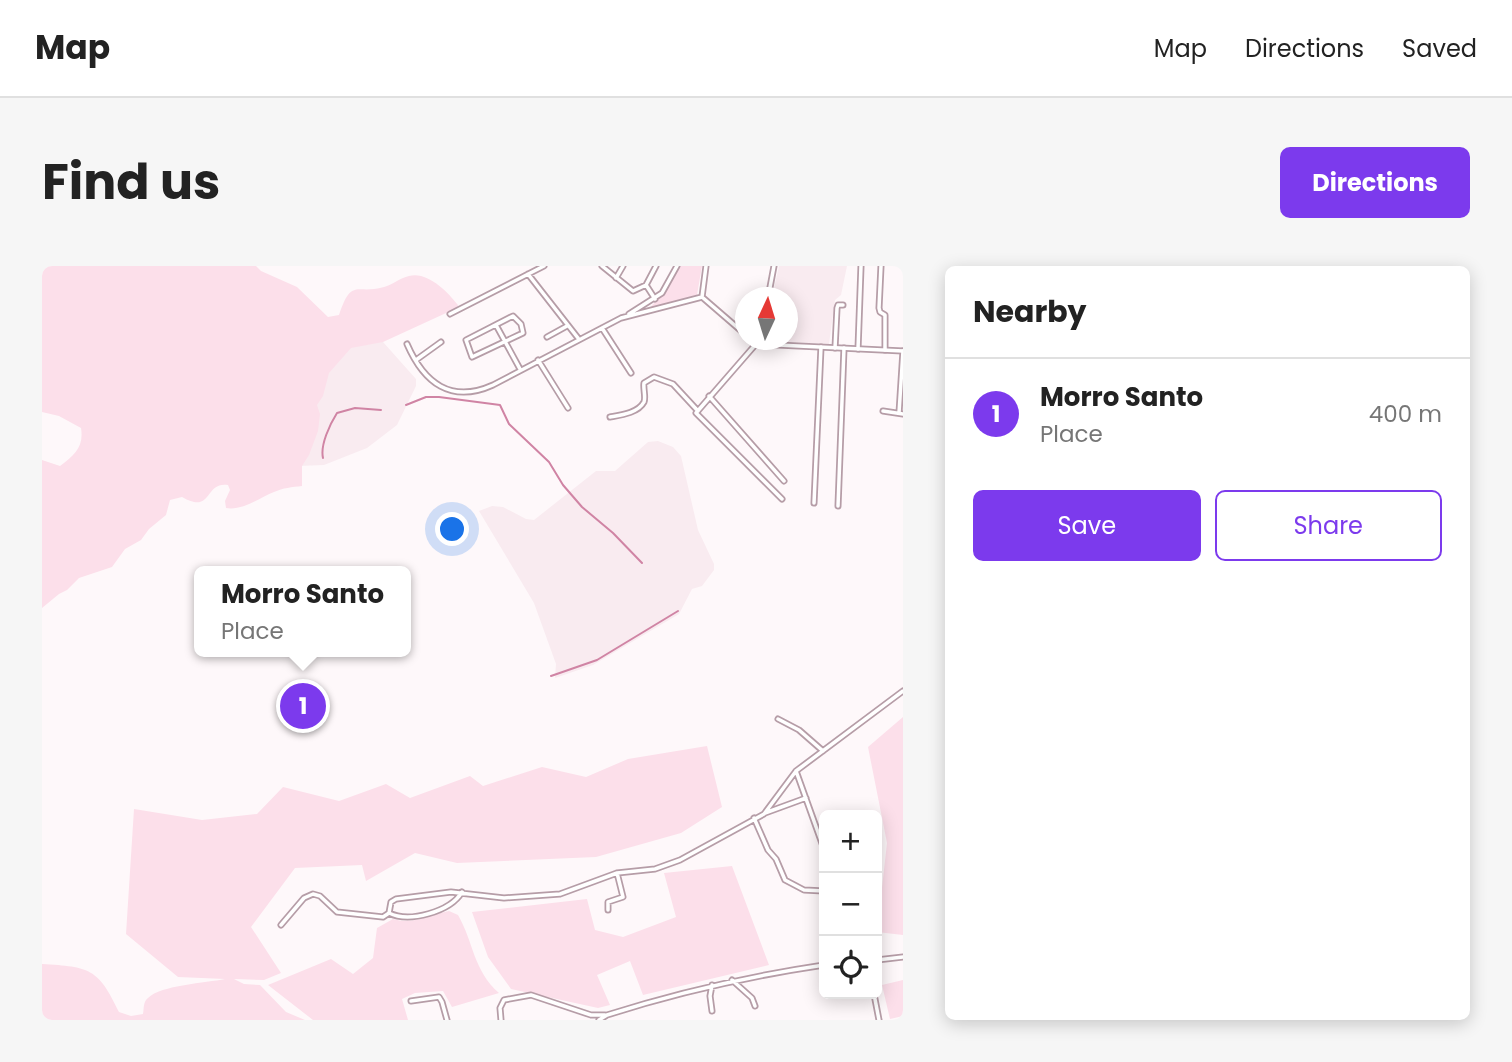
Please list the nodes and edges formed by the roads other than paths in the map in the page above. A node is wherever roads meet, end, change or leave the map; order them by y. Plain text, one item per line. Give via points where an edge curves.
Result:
1 (544, 266) edge
2 (602, 266) edge
3 (623, 266) edge
4 (656, 266) edge
5 (677, 266) edge
6 (706, 266) edge
7 (774, 266) edge
8 (861, 266) edge
9 (881, 266) edge
10 (528, 274) junction
11 (616, 278) junction
12 (646, 285) junction
13 (770, 287) edge
14 (702, 297) junction
15 (655, 299) junction
16 (842, 305) dead end
17 (450, 314) dead end
18 (621, 318) junction
19 (496, 324) junction
20 (568, 325) junction
21 (735, 326) edge
22 (602, 328) junction
23 (547, 337) dead end
24 (579, 339) junction
25 (441, 342) dead end
26 (506, 343) junction
27 (407, 344) dead end
28 (798, 345) edge
29 (821, 347) junction
30 (835, 348) junction
31 (844, 348) junction
32 (858, 349) junction
33 (750, 350) edge
34 (885, 350) junction
35 (903, 351) edge
36 (416, 360) junction
37 (538, 360) junction
38 (520, 369) junction
39 (631, 373) dead end
40 (709, 396) junction
41 (568, 408) dead end
42 (883, 411) dead end
43 (697, 412) junction
44 (901, 413) edge
45 (610, 417) dead end
46 (783, 481) dead end
47 (782, 499) dead end
48 (814, 503) dead end
49 (838, 506) dead end
50 (903, 691) edge
51 (778, 719) dead end
52 (822, 751) junction
53 (796, 771) junction
54 (806, 798) junction
55 (764, 814) junction
56 (756, 818) junction
57 (819, 835) edge
58 (617, 873) junction
59 (819, 891) edge
60 (462, 892) junction
61 (608, 910) dead end
62 (389, 913) junction
63 (281, 925) dead end
64 (903, 957) edge
65 (882, 959) edge
66 (819, 966) edge
67 (732, 980) junction
68 (712, 985) junction
69 (875, 999) edge
70 (411, 1001) dead end
71 (755, 1006) dead end
72 (712, 1012) dead end
73 (607, 1015) junction
74 (447, 1020) edge
75 (501, 1020) edge
76 (598, 1020) edge
77 (879, 1020) edge

1 - 10 street
2 - 11 street
3 - 11 street
4 - 12 street
5 - 15 street
6 - 14 street
7 - 13 street
8 - 32 street
9 - 34 street via 879,308 885,315
10 - 17 street
10 - 20 street
11 - 12 street via 632,291
12 - 15 street
14 - 18 street
14 - 21 street
15 - 18 street
16 - 30 street via 837,308
18 - 22 street
19 - 26 street
19 - 26 street via 518,318 523,333
19 - 26 street via 468,339 473,358
20 - 23 street
20 - 24 street
22 - 24 street
22 - 39 street
24 - 37 street
25 - 36 street
26 - 38 street
27 - 36 street
28 - 29 street
29 - 30 street
29 - 48 street
30 - 31 street
31 - 32 street
31 - 49 street
32 - 34 street
33 - 40 street
34 - 35 street
35 - 44 street
36 - 38 street via 440,386 462,393 478,391
37 - 38 street
37 - 41 street
40 - 43 street
40 - 46 street
42 - 44 street
43 - 45 street via 673,384 654,377 644,383 642,404
43 - 47 street
50 - 52 street
51 - 52 street
52 - 53 street
53 - 54 street
53 - 55 street
54 - 55 street
54 - 57 street
55 - 56 street
56 - 58 street via 680,860 655,869
56 - 59 street via 786,880 804,890
58 - 60 street via 548,895 504,898
58 - 61 street via 623,897 608,902
60 - 62 street via 453,902 416,916
60 - 62 street via 393,900
62 - 63 street via 383,917 337,912 313,894
64 - 65 street
66 - 67 street
67 - 68 street
67 - 71 street
68 - 72 street
68 - 73 street
69 - 77 street
70 - 74 street via 439,997
73 - 75 street via 591,1015 529,995 502,1002
73 - 76 street

